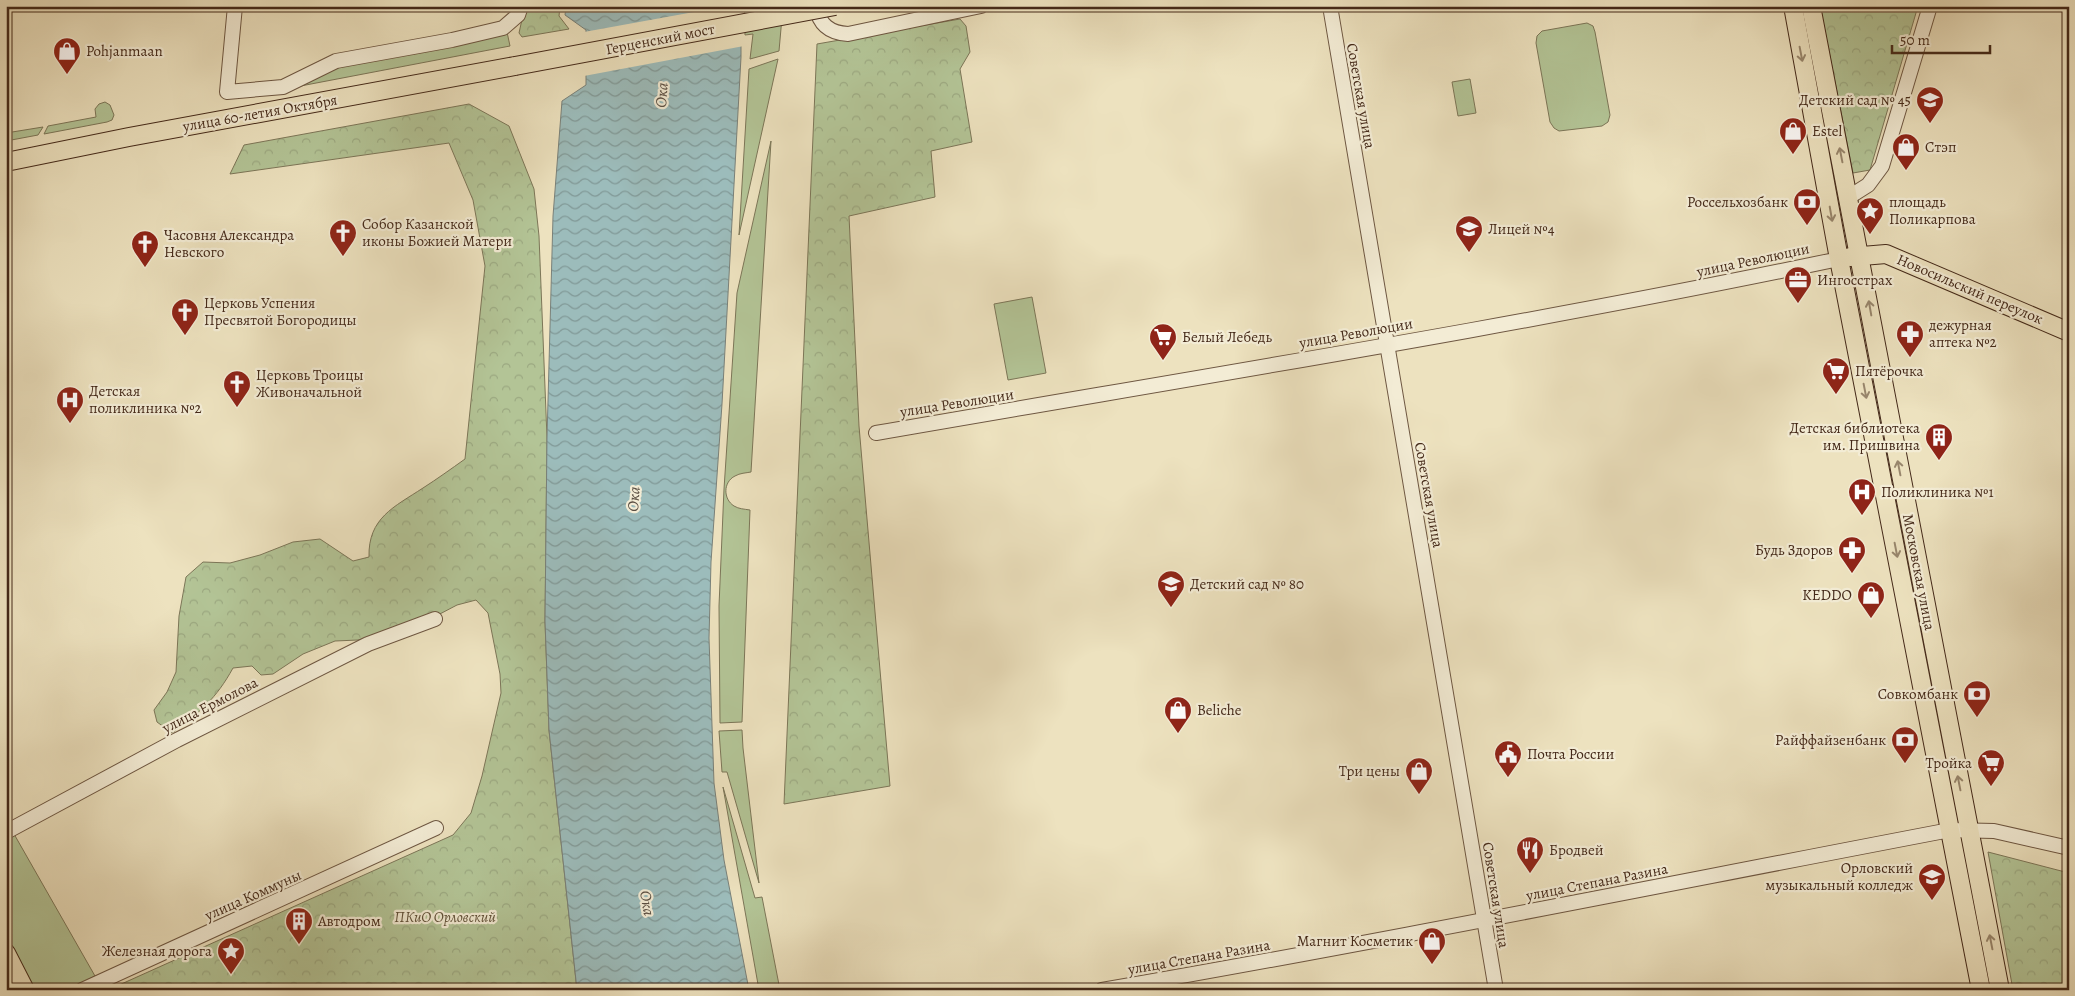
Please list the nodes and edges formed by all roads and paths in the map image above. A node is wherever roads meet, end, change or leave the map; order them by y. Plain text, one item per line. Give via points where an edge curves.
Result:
1 (235, 6) edge
2 (522, 6) edge
3 (816, 6) edge
4 (835, 6) edge
5 (981, 6) edge
6 (1330, 6) edge
7 (1792, 6) edge
8 (1811, 6) edge
9 (1930, 6) edge
10 (515, 66) joint
11 (6, 162) edge
12 (1849, 197) junction
13 (1860, 255) junction
14 (1839, 259) junction
15 (2069, 332) edge
16 (1388, 344) junction
17 (876, 433) dead end
18 (435, 619) dead end
19 (436, 828) dead end
20 (1950, 830) junction
21 (1969, 830) junction
22 (6, 832) edge
23 (2069, 848) edge
24 (1484, 921) junction
25 (6, 952) edge
26 (25, 990) edge
27 (82, 990) edge
28 (1102, 990) edge
29 (1496, 990) edge
30 (1981, 990) edge
31 (2000, 990) edge

1 - 2 street via 227,92 283,87 336,61 503,28 518,15
3 - 5 street via 825,28 848,34
4 - 10 main road, Герценский мост, bridge
6 - 16 street, Советская улица
7 -> 14 main road, Московская улица
12 -> 8 main road, Московская улица
9 - 12 street via 1882,166 1868,185
10 - 11 main road, улица 60-летия Октября
12 - 13 main road, Московская улица
13 - 14 main road, Новосильский переулок
13 - 15 main road, Новосильский переулок via 1886,254
21 -> 13 main road, Московская улица
14 - 16 street, улица Революции via 1685,291
14 -> 20 main road, Московская улица
16 - 17 street, улица Революции
16 - 24 street, Советская улица
18 - 22 street, улица Ермолова via 368,644
19 - 27 street, улица Коммуны
20 - 21 street, улица Степана Разина
20 - 24 street, улица Степана Разина
20 - 30 main road, Московская улица
21 - 23 street, улица Степана Разина via 2005,832
31 -> 21 main road, Московская улица
24 - 28 street, улица Степана Разина
24 - 29 street, Советская улица
25 - 26 main road

